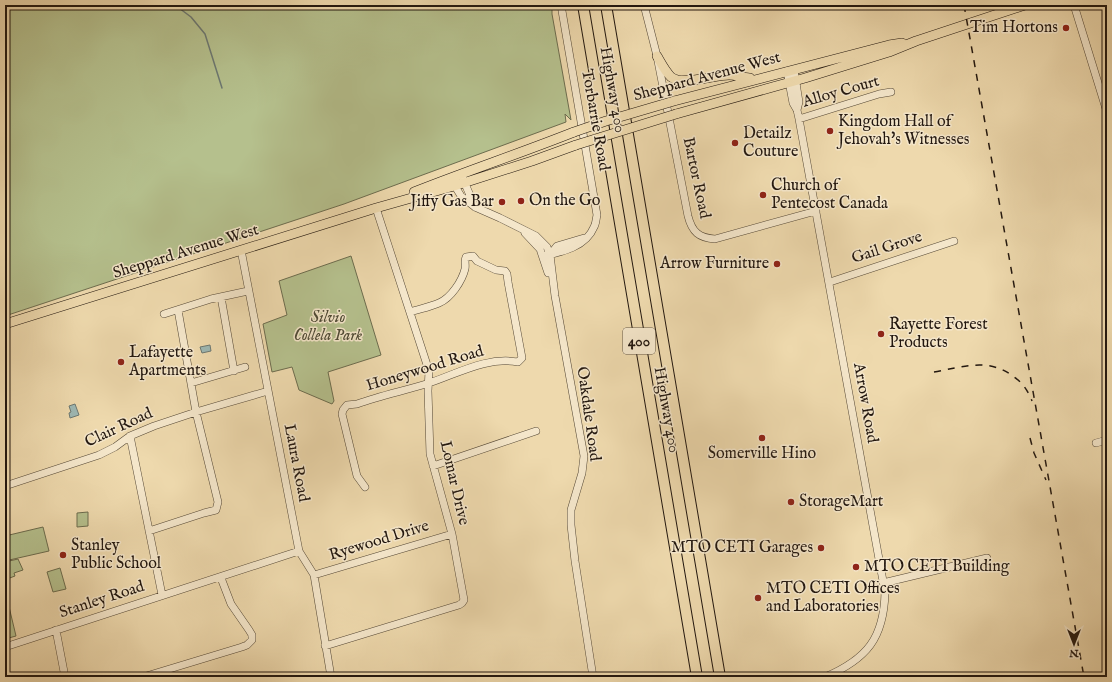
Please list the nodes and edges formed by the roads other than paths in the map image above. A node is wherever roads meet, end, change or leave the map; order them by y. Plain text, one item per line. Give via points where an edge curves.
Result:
1 (560, 5) edge
2 (582, 5) edge
3 (606, 5) edge
4 (644, 5) edge
5 (1025, 5) edge
6 (1074, 5) edge
7 (916, 41) junction
8 (657, 56) junction
9 (790, 70) junction
10 (758, 78) junction
11 (793, 81) junction
12 (891, 92) dead end
13 (1107, 112) edge
14 (799, 119) junction
15 (455, 179) junction
16 (465, 182) junction
17 (475, 207) junction
18 (376, 208) junction
19 (816, 211) junction
20 (954, 241) dead end
21 (241, 250) junction
22 (547, 255) junction
23 (830, 282) junction
24 (248, 291) junction
25 (221, 297) junction
26 (178, 310) junction
27 (410, 312) junction
28 (164, 314) dead end
29 (5, 324) edge
30 (245, 367) dead end
31 (234, 371) junction
32 (191, 383) junction
33 (428, 383) junction
34 (268, 391) junction
35 (196, 412) junction
36 (536, 431) dead end
37 (130, 436) junction
38 (1107, 440) edge
39 (1096, 443) dead end
40 (433, 466) junction
41 (5, 486) edge
42 (365, 487) dead end
43 (149, 531) junction
44 (452, 534) junction
45 (299, 551) junction
46 (987, 558) dead end
47 (314, 575) junction
48 (221, 578) junction
49 (883, 583) junction
50 (162, 595) junction
51 (56, 630) junction
52 (325, 646) junction
53 (5, 647) edge
54 (65, 677) edge
55 (143, 677) edge
56 (331, 677) edge
57 (469, 677) edge
58 (474, 677) edge
59 (594, 677) edge
60 (697, 677) edge
61 (720, 677) edge
62 (825, 677) edge

1 - 22 street, Torbarrie Road via 597,215 594,228 576,247
2 - 60 highway, Highway 400 / 400
3 - 61 highway, Highway 400 / 400
4 - 8 street, Bartor Road
5 - 7 main road, Sheppard Avenue West
6 - 13 street
7 - 9 main road, Sheppard Avenue West via 889,44
7 - 11 main road, Sheppard Avenue West via 890,52
8 - 10 main road via 672,78 680,80 729,75
8 - 19 street, Bartor Road via 688,216 698,234 706,238 723,238
9 - 10 main road, Sheppard Avenue West
9 - 11 street, Arrow Road
10 - 15 main road, Sheppard Avenue West, bridge via 606,121
11 - 14 street, Arrow Road via 800,102 797,110
11 - 16 main road, Sheppard Avenue West, bridge via 676,114
12 - 14 street, Alloy Court
14 - 19 street, Arrow Road
15 - 16 main road, Sheppard Avenue West
15 - 17 street via 461,196
15 - 18 main road, Sheppard Avenue West
16 - 17 street
17 - 22 street via 520,228
18 - 21 main road, Sheppard Avenue West
18 - 27 street, Lomar Drive
19 - 23 street, Arrow Road
20 - 23 street, Gail Grove
21 - 24 street, Laura Road
21 - 29 main road, Sheppard Avenue West
22 - 59 street, Oakdale Road via 584,456 582,473 571,510 571,525
23 - 49 street, Arrow Road
24 - 25 street
24 - 34 street, Laura Road
25 - 26 street
25 - 31 street
26 - 28 street
26 - 32 street
27 - 33 street, Lomar Drive via 429,371
27 - 33 street, Honeywood Road via 440,303 452,293 466,267 467,256 473,256 477,261 507,274 522,358 518,362 507,360 480,364
30 - 31 street
31 - 32 street
32 - 35 street
33 - 40 street, Lomar Drive via 430,454
33 - 42 street, Honeywood Road via 347,406 343,410 357,476
34 - 35 street, Clair Road
34 - 45 street, Laura Road
35 - 37 street, Clair Road
35 - 43 street via 218,507 216,510
36 - 40 street
37 - 41 street, Clair Road via 115,448 99,455
37 - 43 street
38 - 39 street
40 - 44 street, Lomar Drive
43 - 50 street
44 - 47 street, Ryewood Drive
44 - 52 street, Lomar Drive via 464,596 462,603
45 - 47 street, Laura Road
45 - 48 street, Stanley Road
46 - 49 street
47 - 52 street, Laura Road
48 - 50 street, Stanley Road
48 - 55 street via 228,599 252,635 252,640 242,647
49 - 62 street, Arrow Road via 884,608 876,636 864,654 844,669
50 - 51 street, Stanley Road
51 - 53 street, Stanley Road
51 - 54 street
52 - 56 street, Laura Road
57 - 58 street

